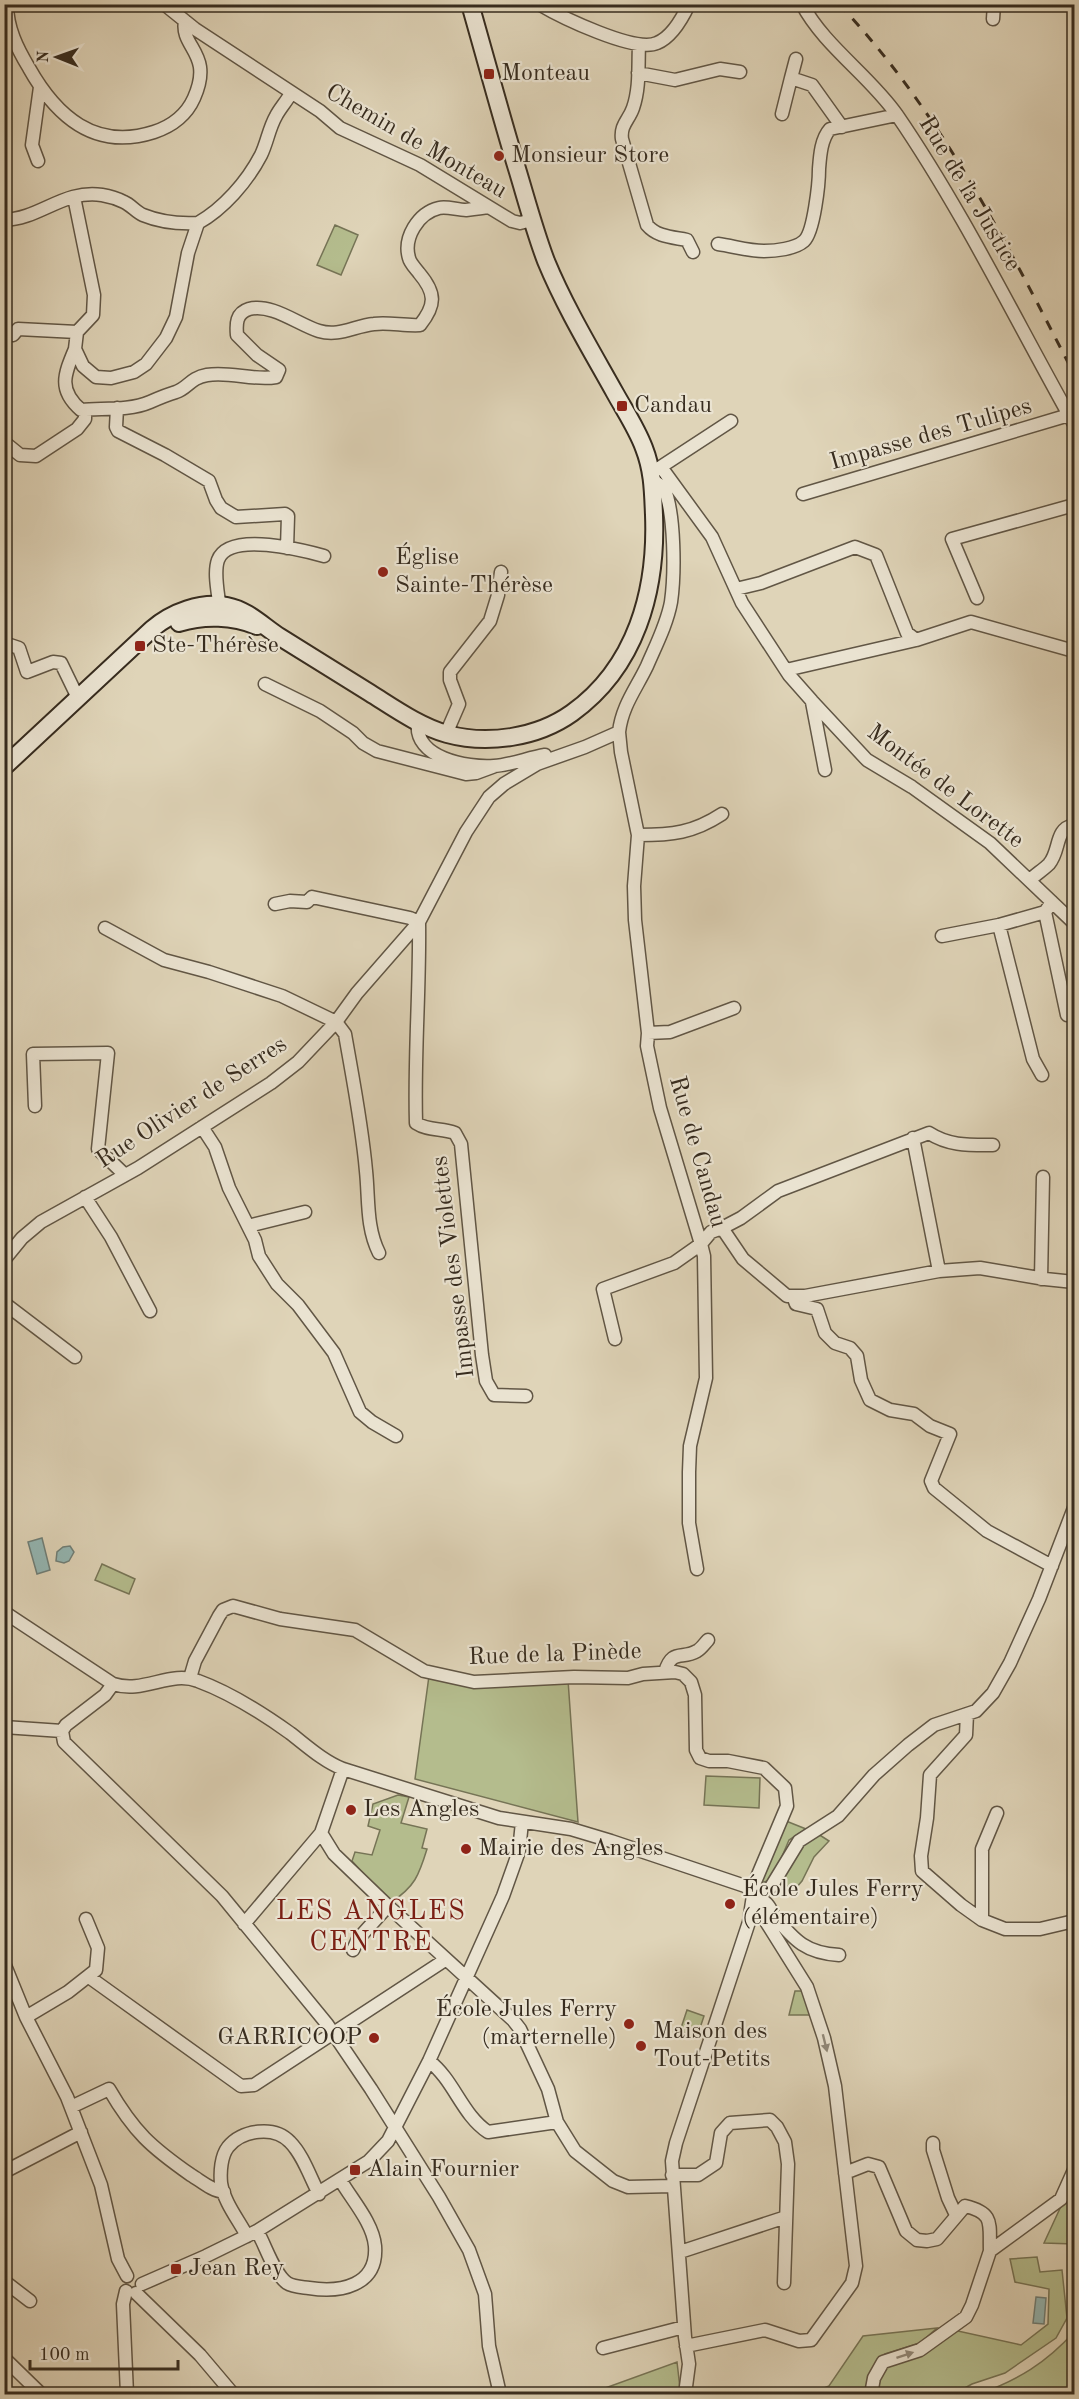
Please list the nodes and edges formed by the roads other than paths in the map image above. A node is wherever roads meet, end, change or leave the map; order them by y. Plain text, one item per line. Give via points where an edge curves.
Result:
1 (7, 4) edge
2 (164, 4) edge
3 (470, 4) edge
4 (539, 4) edge
5 (689, 4) edge
6 (802, 4) edge
7 (994, 4) edge
8 (993, 19) dead end
9 (185, 21) junction
10 (639, 45) junction
11 (796, 59) dead end
12 (740, 72) dead end
13 (638, 73) junction
14 (791, 78) junction
15 (40, 87) junction
16 (291, 93) junction
17 (782, 114) dead end
18 (897, 115) junction
19 (842, 127) junction
20 (38, 161) dead end
21 (74, 197) junction
22 (489, 207) junction
23 (4, 220) edge
24 (532, 220) junction
25 (198, 223) junction
26 (718, 244) dead end
27 (693, 252) dead end
28 (77, 332) junction
29 (13, 335) dead end
30 (75, 349) junction
31 (117, 408) junction
32 (85, 410) junction
33 (1072, 419) edge
34 (731, 421) dead end
35 (4, 442) edge
36 (655, 472) junction
37 (803, 494) dead end
38 (1074, 505) edge
39 (287, 548) junction
40 (324, 556) dead end
41 (501, 572) dead end
42 (736, 589) junction
43 (977, 598) dead end
44 (220, 612) junction
45 (916, 640) junction
46 (4, 642) edge
47 (1073, 647) edge
48 (786, 670) junction
49 (265, 684) dead end
50 (78, 698) junction
51 (812, 700) junction
52 (418, 722) junction
53 (619, 732) junction
54 (446, 734) junction
55 (567, 753) junction
56 (495, 766) junction
57 (4, 767) edge
58 (825, 770) dead end
59 (722, 814) dead end
60 (1074, 825) edge
61 (638, 835) junction
62 (1030, 880) junction
63 (275, 904) dead end
64 (1048, 907) junction
65 (419, 922) junction
66 (1074, 923) edge
67 (999, 925) junction
68 (105, 928) dead end
69 (942, 936) dead end
70 (734, 1008) dead end
71 (1067, 1016) dead end
72 (336, 1022) junction
73 (648, 1033) junction
74 (1042, 1075) dead end
75 (35, 1106) dead end
76 (202, 1127) junction
77 (913, 1138) junction
78 (993, 1144) dead end
79 (125, 1175) junction
80 (1043, 1177) dead end
81 (85, 1197) junction
82 (305, 1212) dead end
83 (248, 1226) junction
84 (722, 1228) junction
85 (701, 1244) junction
86 (380, 1253) dead end
87 (4, 1260) edge
88 (939, 1271) junction
89 (1041, 1279) junction
90 (1074, 1282) edge
91 (793, 1296) junction
92 (4, 1303) edge
93 (150, 1311) dead end
94 (615, 1339) dead end
95 (75, 1357) dead end
96 (526, 1396) dead end
97 (396, 1436) dead end
98 (1074, 1508) edge
99 (1052, 1566) junction
100 (697, 1569) dead end
101 (4, 1612) edge
102 (708, 1640) dead end
103 (665, 1672) junction
104 (190, 1678) junction
105 (113, 1684) junction
106 (967, 1714) junction
107 (4, 1727) edge
108 (62, 1731) junction
109 (343, 1769) junction
110 (998, 1813) dead end
111 (522, 1822) junction
112 (321, 1833) junction
113 (753, 1895) junction
114 (388, 1906) junction
115 (86, 1919) dead end
116 (982, 1920) junction
117 (1074, 1920) edge
118 (244, 1924) junction
119 (353, 1950) dead end
120 (839, 1955) dead end
121 (445, 1960) junction
122 (4, 1963) edge
123 (89, 1977) junction
124 (467, 1978) junction
125 (26, 2017) junction
126 (334, 2034) junction
127 (429, 2061) junction
128 (71, 2107) junction
129 (557, 2121) junction
130 (395, 2128) junction
131 (81, 2132) junction
132 (933, 2143) dead end
133 (5, 2168) edge
134 (1074, 2170) edge
135 (845, 2173) junction
136 (341, 2181) junction
137 (673, 2181) junction
138 (224, 2192) junction
139 (319, 2194) junction
140 (956, 2215) junction
141 (786, 2217) junction
142 (252, 2234) junction
143 (990, 2251) junction
144 (680, 2252) junction
145 (4, 2281) edge
146 (783, 2283) dead end
147 (135, 2289) junction
148 (30, 2301) dead end
149 (684, 2327) junction
150 (686, 2346) junction
151 (603, 2348) dead end
152 (4, 2358) edge
153 (41, 2394) edge
154 (127, 2394) edge
155 (233, 2394) edge
156 (500, 2394) edge
157 (685, 2394) edge
158 (871, 2394) edge

1 - 15 street via 11,33
2 - 9 street, Chemin de Monteau
3 - 24 main road
4 - 10 street via 584,26
5 - 10 street via 670,34 658,43
6 - 18 street, Rue de la Justice via 822,32
7 - 8 street
9 - 15 street via 184,29 199,57 201,75 188,109 162,130 124,138 91,132 58,110
9 - 16 street, Chemin de Monteau
10 - 13 street
11 - 14 street
12 - 13 street via 720,69 675,80
13 - 27 street via 633,111 621,134 647,225 658,234 687,240
14 - 17 street
14 - 19 street via 812,85
15 - 20 street via 32,145
16 - 22 street, Chemin de Monteau via 340,128 420,165
16 - 25 street via 248,176 210,217
18 - 19 street
18 - 33 street, Rue de la Justice via 1001,287
19 - 26 street via 830,129 824,136 819,190 805,240 795,246 763,251
21 - 23 street via 28,217
21 - 25 street via 102,195 125,202 151,218
21 - 28 street via 94,295 93,315
22 - 24 street, Chemin de Monteau via 512,221
22 - 31 street via 440,208 425,214 414,226 408,242 409,260 431,290 433,299 430,313 420,325 374,324 340,333 320,331 270,311 251,309 236,322 237,335 279,370 276,377 210,375 149,402
24 - 36 main road via 553,278
25 - 30 street via 176,317 146,364 135,372 96,377 83,366
28 - 29 street via 18,329
28 - 30 street
30 - 32 street via 66,390 68,397
31 - 32 street
31 - 39 street via 118,431 209,481 216,500 230,514 288,516
32 - 35 street via 85,419 77,429 36,456 20,455
33 - 37 street, Impasse des Tulipes
34 - 36 street
36 - 42 street, Montée de Lorette via 712,537
36 - 53 street via 670,510 671,602 661,636 625,705
36 - 54 main road via 651,584 645,609 623,658 606,681 568,716 531,733 482,739
38 - 43 street via 952,539
39 - 40 street
39 - 44 street via 252,544 226,550 218,562
41 - 54 street via 490,621 450,672 459,704
42 - 45 street via 761,584 855,547 876,555 907,633
42 - 48 street, Montée de Lorette
44 - 50 main road via 194,607 172,615 152,628
44 - 52 main road via 244,612
45 - 47 street via 971,622
45 - 48 street
46 - 50 street via 19,648 27,672 53,662 61,663
48 - 51 street, Montée de Lorette
49 - 56 street via 320,711 377,751 466,774
50 - 57 main road
51 - 58 street
51 - 62 street, Montée de Lorette via 867,760 956,817
52 - 54 main road
52 - 56 street via 418,738 424,747 455,762
53 - 55 street, Rue Olivier de Serres
53 - 61 street, Rue de Candau
55 - 56 street
55 - 65 street, Rue Olivier de Serres via 537,764 489,797
59 - 61 street via 703,826 675,834
60 - 62 street via 1061,833 1049,864
61 - 73 street, Rue de Candau via 635,920
62 - 64 street, Montée de Lorette
63 - 65 street via 308,902 312,897
64 - 66 street, Montée de Lorette
64 - 67 street
64 - 71 street
65 - 72 street, Rue Olivier de Serres
65 - 96 street, Impasse des Violettes via 416,1123 423,1128 455,1132 461,1144 486,1381 494,1395
67 - 69 street
67 - 74 street via 1033,1059
68 - 72 street via 164,960 282,996
70 - 73 street via 670,1032
72 - 76 street, Rue Olivier de Serres via 298,1062
72 - 86 street via 345,1034 367,1173 368,1208
73 - 85 street, Rue de Candau via 647,1046 660,1108
75 - 79 street via 33,1053 108,1053 98,1149
76 - 79 street, Rue Olivier de Serres
76 - 83 street
77 - 78 street via 929,1132 940,1141
77 - 84 street via 778,1191
77 - 88 street
79 - 81 street, Rue Olivier de Serres
80 - 89 street
81 - 87 street, Rue Olivier de Serres via 29,1230
81 - 93 street
82 - 83 street
83 - 97 street via 259,1256 277,1284 334,1353 360,1412
84 - 85 street, Rue de Candau via 711,1232
84 - 91 street, Rue de Candau via 743,1260
85 - 94 street via 674,1263 603,1289
85 - 100 street via 706,1378 690,1446 689,1472 689,1523
88 - 89 street via 980,1268
88 - 91 street
89 - 90 street
91 - 99 street, Rue de Candau via 796,1304 817,1309 825,1333 857,1356 870,1400 890,1410 914,1414 950,1434 932,1481 934,1488 987,1531
92 - 95 street
98 - 99 street
99 - 106 street via 993,1693 976,1711
101 - 105 street
102 - 103 street via 696,1652 677,1655 668,1662
103 - 104 street, Rue de la Pinède via 628,1678 459,1680 412,1666 355,1630 280,1619 233,1606 219,1616
103 - 113 street, Rue de la Pinède via 683,1674 691,1682 695,1695 696,1750 700,1758 764,1768 785,1788 787,1806
104 - 105 street via 132,1688
104 - 109 street via 267,1717
105 - 108 street
106 - 113 street via 934,1725 908,1745 874,1775 838,1816 799,1841 771,1887
106 - 116 street via 966,1735 930,1775 922,1871
107 - 108 street
108 - 118 street via 69,1749 222,1896
109 - 111 street
109 - 112 street
110 - 116 street via 982,1849
111 - 113 street via 611,1840 746,1886
111 - 124 street via 512,1872
112 - 114 street via 334,1854
112 - 118 street
113 - 120 street via 767,1904 804,1947 819,1954
113 -> 135 street via 807,1987 824,2038 835,2086
113 - 137 street via 748,1922 676,2143
114 - 119 street
114 - 121 street
115 - 123 street via 98,1948 96,1970
116 - 117 street via 1005,1929 1040,1929
118 - 126 street
121 - 124 street
121 - 126 street
122 - 125 street
123 - 125 street
123 - 126 street via 241,2086 254,2085
124 - 127 street
124 - 129 street via 520,2029 548,2090
125 - 128 street
126 - 130 street
127 - 129 street via 440,2070 476,2124 489,2132
127 - 130 street
128 - 131 street
128 - 138 street via 109,2090 141,2137 202,2182
129 - 137 street via 575,2151 614,2181 628,2187
130 - 136 street via 369,2162
130 - 156 street via 469,2250 485,2294 489,2346
131 - 133 street
131 - 147 street via 100,2185 118,2259 127,2276 123,2284
132 - 140 street
134 - 143 street via 1060,2199
135 - 140 street via 868,2164 879,2168 906,2231 917,2240 937,2239
135 - 150 street via 856,2266 852,2283 811,2340 799,2341 765,2330
136 - 139 street
136 - 142 street via 369,2228 375,2247 369,2271 357,2284 328,2291 287,2283
137 - 141 street via 699,2175 716,2163 721,2133 730,2123 770,2120 785,2142
137 - 144 street
138 - 139 street via 221,2171 228,2148 244,2135 266,2132 288,2139 296,2148
138 - 142 street
139 - 142 street
140 - 143 street via 965,2206 980,2210 989,2219
141 - 144 street
141 - 146 street
142 - 147 street
158 -> 143 street via 883,2362 920,2350 966,2317
144 - 149 street
145 - 148 street
147 - 154 street via 123,2304
147 - 155 street
149 - 150 street
149 - 151 street
150 - 157 street
152 - 153 street

